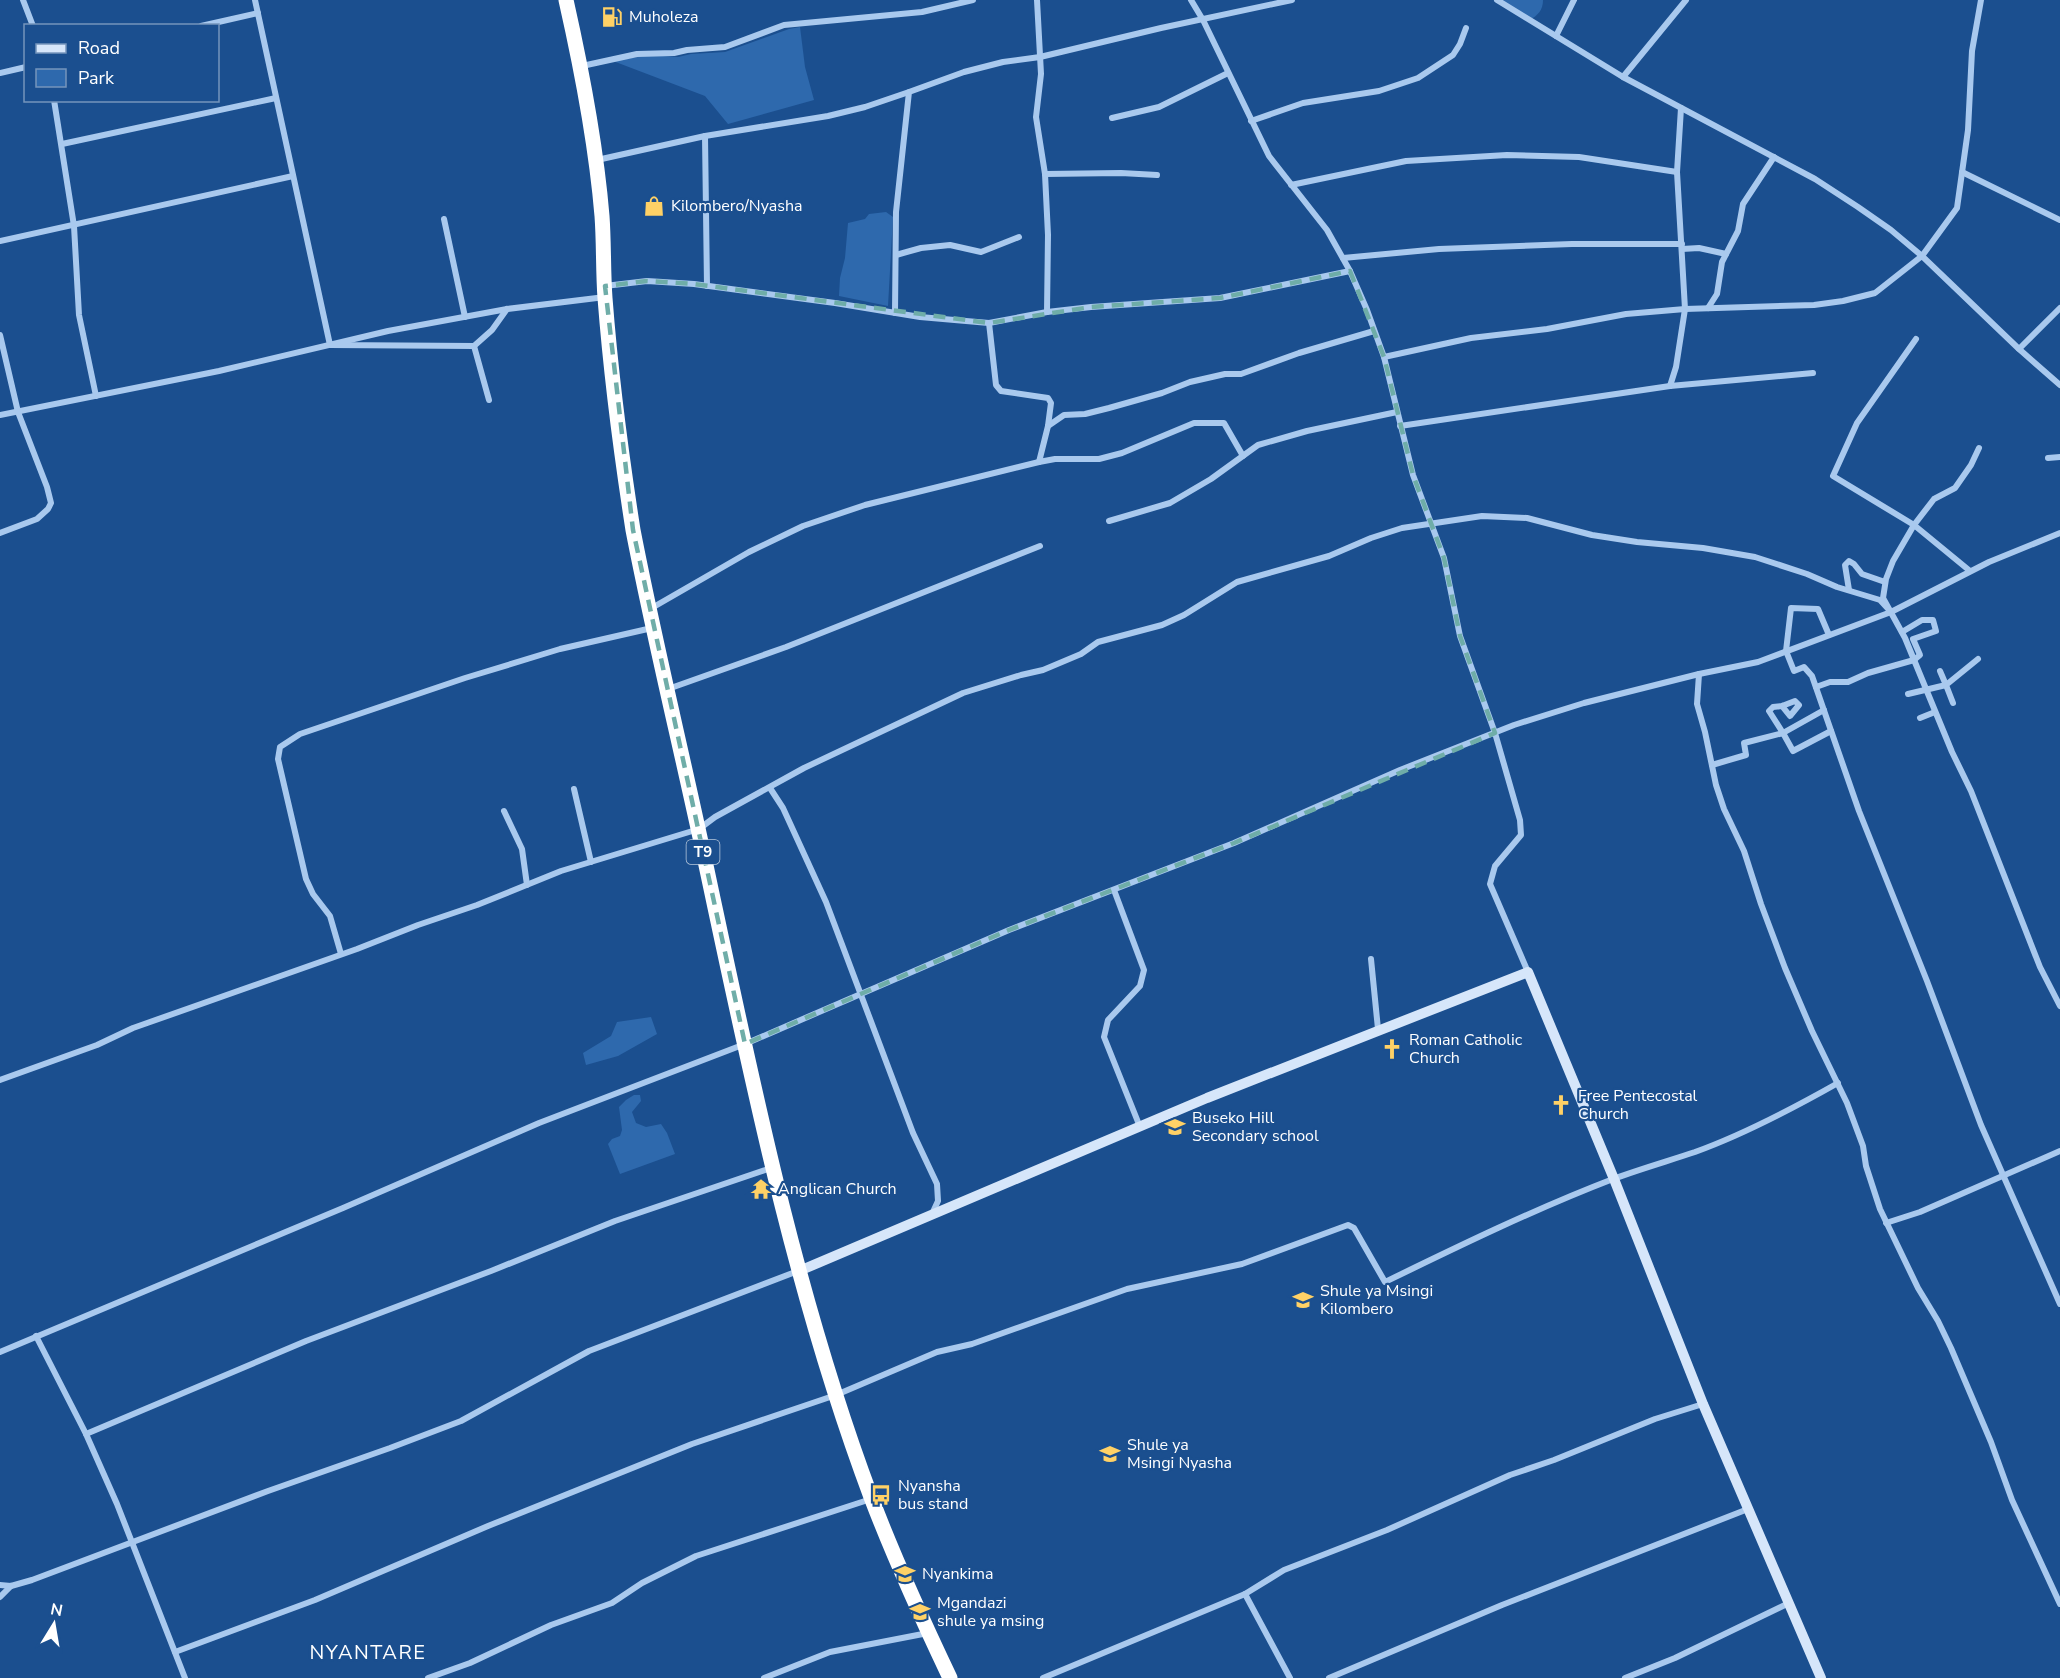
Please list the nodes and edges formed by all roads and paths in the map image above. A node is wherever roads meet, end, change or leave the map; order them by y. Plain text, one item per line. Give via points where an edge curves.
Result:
1 (23, 0) edge
2 (255, 0) edge
3 (566, 0) edge
4 (973, 0) edge
5 (1037, 0) edge
6 (1191, 0) edge
7 (1292, 0) edge
8 (1497, 0) edge
9 (1574, 0) edge
10 (1686, 0) edge
11 (1981, 0) edge
12 (258, 12) junction
13 (1203, 20) junction
14 (32, 24) edge
15 (209, 24) edge
16 (1466, 28) dead end
17 (1556, 36) junction
18 (1040, 57) junction
19 (581, 66) junction
20 (24, 67) edge
21 (0, 73) edge
22 (1228, 73) junction
23 (1623, 77) junction
24 (909, 92) junction
25 (276, 98) junction
26 (54, 102) edge
27 (1682, 108) junction
28 (1112, 118) dead end
29 (1251, 121) junction
30 (705, 136) junction
31 (62, 144) junction
32 (1774, 157) junction
33 (596, 160) junction
34 (1677, 171) junction
35 (1962, 172) junction
36 (1045, 174) junction
37 (1157, 174) dead end
38 (293, 176) junction
39 (1291, 185) junction
40 (444, 219) dead end
41 (2060, 220) edge
42 (74, 226) junction
43 (1019, 237) dead end
44 (0, 241) edge
45 (1682, 247) junction
46 (1726, 254) junction
47 (896, 255) junction
48 (1922, 256) junction
49 (1343, 258) junction
50 (1350, 271) junction
51 (707, 286) junction
52 (605, 291) junction
53 (1708, 308) junction
54 (2060, 308) edge
55 (507, 309) junction
56 (1685, 309) junction
57 (1047, 312) junction
58 (895, 313) junction
59 (465, 317) junction
60 (989, 322) junction
61 (1374, 331) junction
62 (0, 335) edge
63 (1916, 339) dead end
64 (330, 345) junction
65 (474, 346) junction
66 (2019, 349) junction
67 (1384, 357) junction
68 (1812, 373) dead end
69 (2060, 385) edge
70 (1670, 386) junction
71 (96, 396) junction
72 (489, 400) dead end
73 (18, 412) junction
74 (1397, 412) junction
75 (0, 415) edge
76 (1048, 426) junction
77 (1400, 426) junction
78 (1979, 448) dead end
79 (1243, 456) junction
80 (2060, 457) edge
81 (2048, 458) dead end
82 (1039, 462) junction
83 (1109, 521) dead end
84 (1431, 523) junction
85 (1914, 525) junction
86 (0, 533) edge
87 (2060, 533) edge
88 (1040, 546) dead end
89 (1970, 572) junction
90 (1886, 582) junction
91 (1849, 590) junction
92 (649, 609) junction
93 (1891, 612) junction
94 (653, 628) junction
95 (1902, 632) junction
96 (1829, 635) junction
97 (1786, 651) junction
98 (1978, 659) dead end
99 (1914, 660) junction
100 (1940, 671) dead end
101 (1699, 674) junction
102 (1946, 685) junction
103 (1816, 687) junction
104 (1926, 688) junction
105 (667, 689) junction
106 (1908, 694) dead end
107 (1953, 703) dead end
108 (1782, 706) dead end
109 (1824, 710) junction
110 (1935, 712) junction
111 (1920, 718) dead end
112 (1831, 731) junction
113 (1495, 733) junction
114 (1783, 733) junction
115 (1712, 765) junction
116 (770, 788) junction
117 (574, 789) dead end
118 (504, 811) dead end
119 (699, 830) junction
120 (591, 862) junction
121 (527, 885) junction
122 (1114, 890) junction
123 (341, 954) junction
124 (1371, 959) dead end
125 (1528, 972) junction
126 (860, 994) junction
127 (2060, 1006) edge
128 (1378, 1029) junction
129 (745, 1044) junction
130 (0, 1080) edge
131 (1838, 1083) junction
132 (1140, 1127) junction
133 (2060, 1151) edge
134 (774, 1167) junction
135 (2003, 1176) junction
136 (1614, 1179) junction
137 (932, 1215) junction
138 (1886, 1223) junction
139 (798, 1270) junction
140 (2060, 1304) edge
141 (36, 1336) junction
142 (0, 1352) edge
143 (836, 1395) junction
144 (1703, 1404) junction
145 (86, 1434) junction
146 (872, 1498) junction
147 (1748, 1509) junction
148 (132, 1543) junction
149 (0, 1585) edge
150 (11, 1586) junction
151 (1245, 1594) junction
152 (0, 1597) edge
153 (1790, 1603) junction
154 (2060, 1604) edge
155 (929, 1633) junction
156 (175, 1652) junction
157 (185, 1678) edge
158 (428, 1678) edge
159 (764, 1678) edge
160 (950, 1678) edge
161 (1043, 1678) edge
162 (1290, 1678) edge
163 (1329, 1678) edge
164 (1624, 1678) edge
165 (1821, 1678) edge

1 - 14 street
2 - 12 street
3 - 19 highway, T9
4 - 19 street via 914,13 784,25 725,47 638,54
5 - 18 street
6 - 13 street
7 - 13 street
8 - 17 street
9 - 17 street
10 - 23 street
11 - 35 street via 1972,51
12 - 15 street
12 - 25 street
13 - 18 street
13 - 22 street
16 - 29 street via 1453,55 1418,78 1379,91 1303,103
17 - 23 street
18 - 24 street via 964,72
18 - 36 street via 1036,117
19 - 33 highway, T9
20 - 21 street
22 - 28 street via 1159,107
22 - 29 street
23 - 27 street
24 - 30 street via 828,116
24 - 47 street via 896,212
25 - 31 street
25 - 38 street
26 - 31 street
27 - 32 street
27 - 34 street
29 - 39 street via 1269,156
30 - 33 street
30 - 51 street
31 - 42 street
32 - 46 street via 1743,204 1738,231
32 - 48 street via 1858,207
33 - 52 highway, T9
34 - 39 street via 1579,157 1507,155 1406,161
34 - 45 street
35 - 41 street
35 - 48 street via 1957,208
36 - 37 street
36 - 57 street
38 - 42 street
38 - 64 street
39 - 49 street via 1327,230
40 - 59 street
42 - 44 street
42 - 71 street via 79,315
43 - 47 street via 981,252 950,245
45 - 46 street
45 - 49 street via 1560,244
45 - 56 street
46 - 53 street via 1717,294
47 - 58 street
48 - 53 street via 1875,293 1843,301
48 - 66 street
49 - 50 street
50 - 57 street via 1220,298
50 - 61 street
51 - 52 street via 647,281
51 - 58 street
52 - 55 street
52 - 92 highway, T9 via 620,449
53 - 56 street
54 - 66 street
55 - 59 street
55 - 65 street
56 - 67 street via 1472,338
56 - 70 street
57 - 60 street
58 - 60 street
59 - 64 street
60 - 76 street via 996,386 1001,391 1048,398
61 - 67 street
61 - 76 street via 1241,374 1190,382 1085,414 1064,415
62 - 73 street
63 - 85 street via 1857,423 1833,476
64 - 65 street
64 - 71 street
65 - 72 street
66 - 69 street
67 - 74 street
68 - 70 street
70 - 77 street
71 - 73 street
73 - 75 street
73 - 86 street via 51,503 37,519
74 - 77 street
74 - 79 street via 1307,430 1258,445
76 - 82 street
77 - 84 street
78 - 85 street via 1955,488 1934,500
79 - 82 street via 1224,423 1194,423 1099,459
79 - 83 street via 1170,503
80 - 81 street
82 - 92 street via 865,505 803,526
84 - 91 street via 1482,516 1527,518 1592,535 1755,557
84 - 113 street via 1444,558 1460,636
84 - 116 street via 1401,528 1329,556 1238,582 1162,625 1098,642 1043,670 963,693
85 - 89 street
85 - 90 street
87 - 89 street
88 - 105 street via 786,647
89 - 93 street
90 - 91 street via 1862,574 1849,561 1845,565
90 - 93 street via 1883,598
91 - 93 street via 1880,600
92 - 94 highway, T9
93 - 95 street
93 - 96 street
94 - 105 highway, T9
94 - 123 street via 560,649 465,678 300,734 280,747 278,759 306,879 330,916
95 - 99 street
95 - 99 street via 1922,620 1933,620 1936,631 1913,639 1920,656
96 - 97 street
96 - 97 street via 1818,609 1791,608
97 - 101 street via 1758,662
97 - 103 street via 1794,671 1804,667
98 - 102 street
99 - 103 street via 1848,682
99 - 104 street
100 - 102 street
101 - 113 street via 1584,703
101 - 115 street via 1697,704
102 - 104 street
102 - 107 street
103 - 109 street
104 - 106 street
104 - 110 street
105 - 119 highway, T9
108 - 114 street via 1769,711
109 - 112 street
109 - 114 street
110 - 111 street
110 - 127 street via 1971,791 2040,967
112 - 114 street via 1793,751
112 - 135 street
113 - 122 street
113 - 125 street via 1521,834 1495,866 1490,884
114 - 115 street via 1744,742 1746,755
115 - 131 street via 1724,809 1744,851 1787,972
116 - 119 street
116 - 126 street via 826,902
117 - 120 street
118 - 121 street via 522,849
119 - 120 street
119 - 129 highway, T9
120 - 121 street
121 - 123 street
122 - 126 street
122 - 132 street via 1144,970 1140,986 1108,1020 1104,1037
123 - 130 street
124 - 128 street
125 - 128 street
125 - 136 street
126 - 129 street
126 - 137 street via 937,1185 938,1201
128 - 132 street
129 - 134 highway, T9
129 - 141 street via 539,1123
131 - 136 street via 1785,1114 1697,1151
131 - 138 street via 1863,1146
132 - 137 street
133 - 135 street
134 - 139 highway, T9
134 - 145 street via 615,1221 306,1341
135 - 138 street
135 - 140 street
136 - 143 street via 1384,1282 1354,1228 1348,1225 1242,1263 1128,1289 972,1344 937,1352
136 - 144 street
137 - 139 street
138 - 154 street via 1951,1348 2012,1500
139 - 143 highway, T9
139 - 148 street via 589,1352 461,1421
141 - 142 street
141 - 145 street
143 - 146 highway, T9
143 - 156 street via 692,1444 315,1600
144 - 147 street
144 - 151 street via 1510,1475 1387,1530 1284,1570
145 - 148 street
146 - 155 highway, T9
146 - 158 street via 696,1556 612,1603
147 - 153 street
147 - 163 street
148 - 150 street
148 - 156 street
149 - 150 street
150 - 152 street
151 - 161 street
151 - 162 street
153 - 164 street
153 - 165 street
155 - 159 street via 830,1652
155 - 160 highway, T9
156 - 157 street

